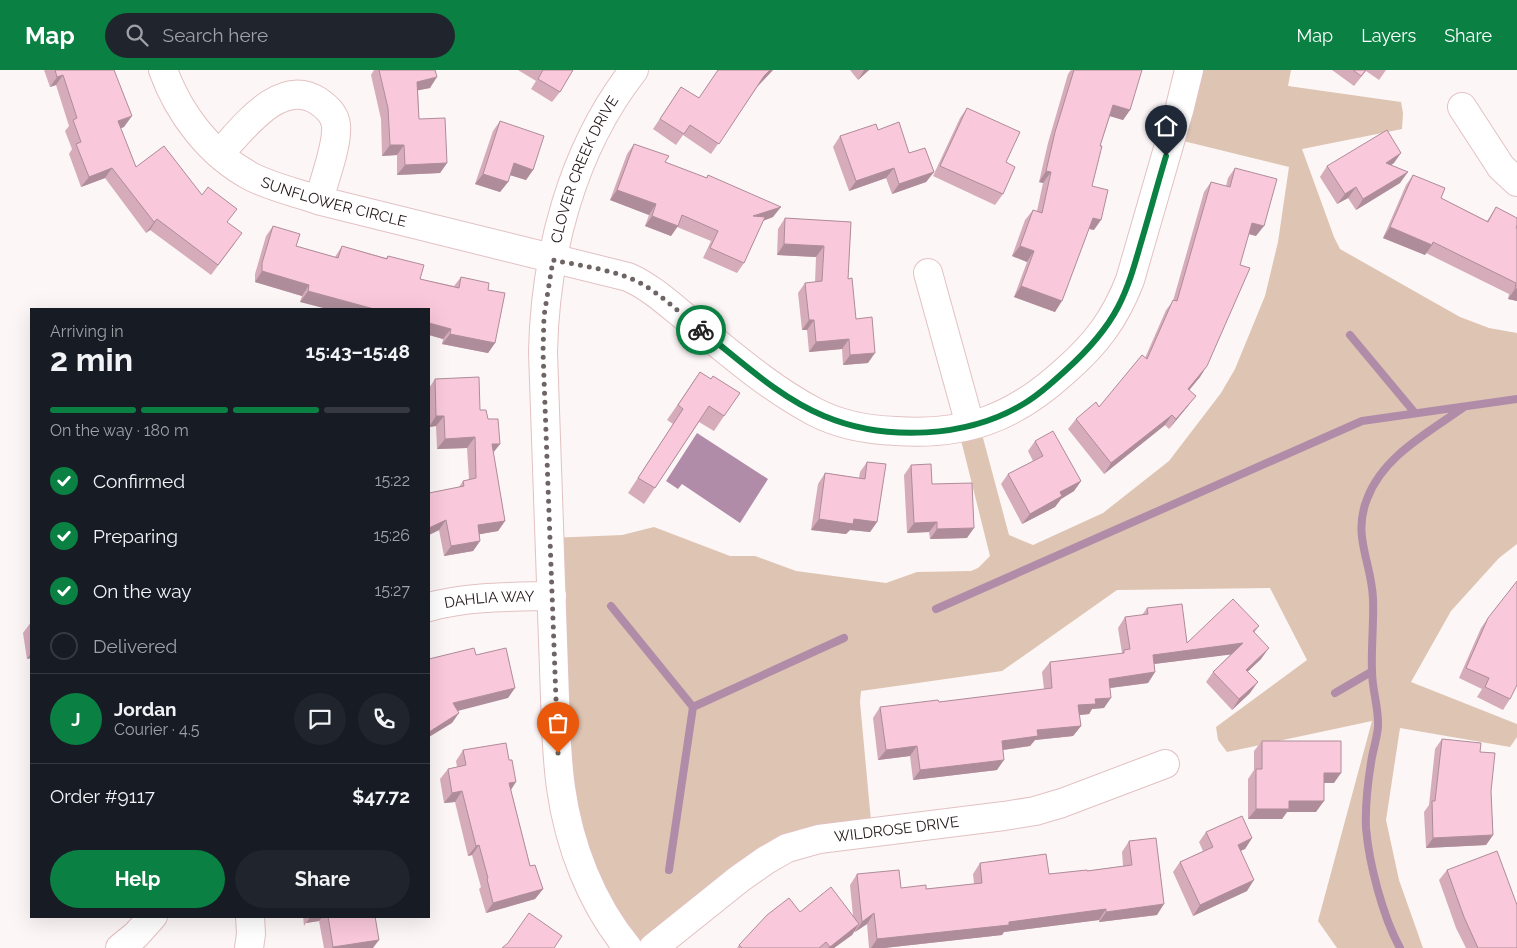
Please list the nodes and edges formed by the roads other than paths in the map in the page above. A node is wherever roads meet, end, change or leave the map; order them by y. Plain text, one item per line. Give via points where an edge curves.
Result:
1 (163, 70) edge
2 (634, 70) edge
3 (1189, 70) edge
4 (1462, 108) dead end
5 (219, 154) junction
6 (1517, 182) edge
7 (319, 200) junction
8 (553, 260) junction
9 (928, 273) dead end
10 (970, 425) junction
11 (552, 596) junction
12 (430, 607) edge
13 (1166, 764) dead end
14 (151, 918) edge
15 (250, 918) edge
16 (127, 946) edge
17 (249, 948) edge
18 (628, 948) edge
19 (653, 948) edge

1 - 5 street, SUNFLOWER CIRCLE via 186,115 203,139
2 - 8 street, CLOVER CREEK DRIVE via 612,101 582,160 564,212
3 - 10 street, SUNFLOWER CIRCLE via 1130,280 1111,320 1088,351 1044,390 1014,410
4 - 6 street via 1501,167
5 - 7 street, SUNFLOWER CIRCLE via 260,180
5 - 7 street via 274,101 294,95 312,98 328,110 336,125
7 - 8 street, SUNFLOWER CIRCLE
8 - 10 street, SUNFLOWER CIRCLE via 623,276 643,285 759,376 824,416 896,432
8 - 11 street, CLOVER CREEK DRIVE via 544,316 543,352
9 - 10 street
11 - 12 street, DAHLIA WAY via 480,598
11 - 18 street, CLOVER CREEK DRIVE via 556,727 564,808 593,893 614,931
13 - 19 street, WILDROSE DRIVE via 1035,810 819,839 787,848 738,879
14 - 16 street
15 - 17 street

